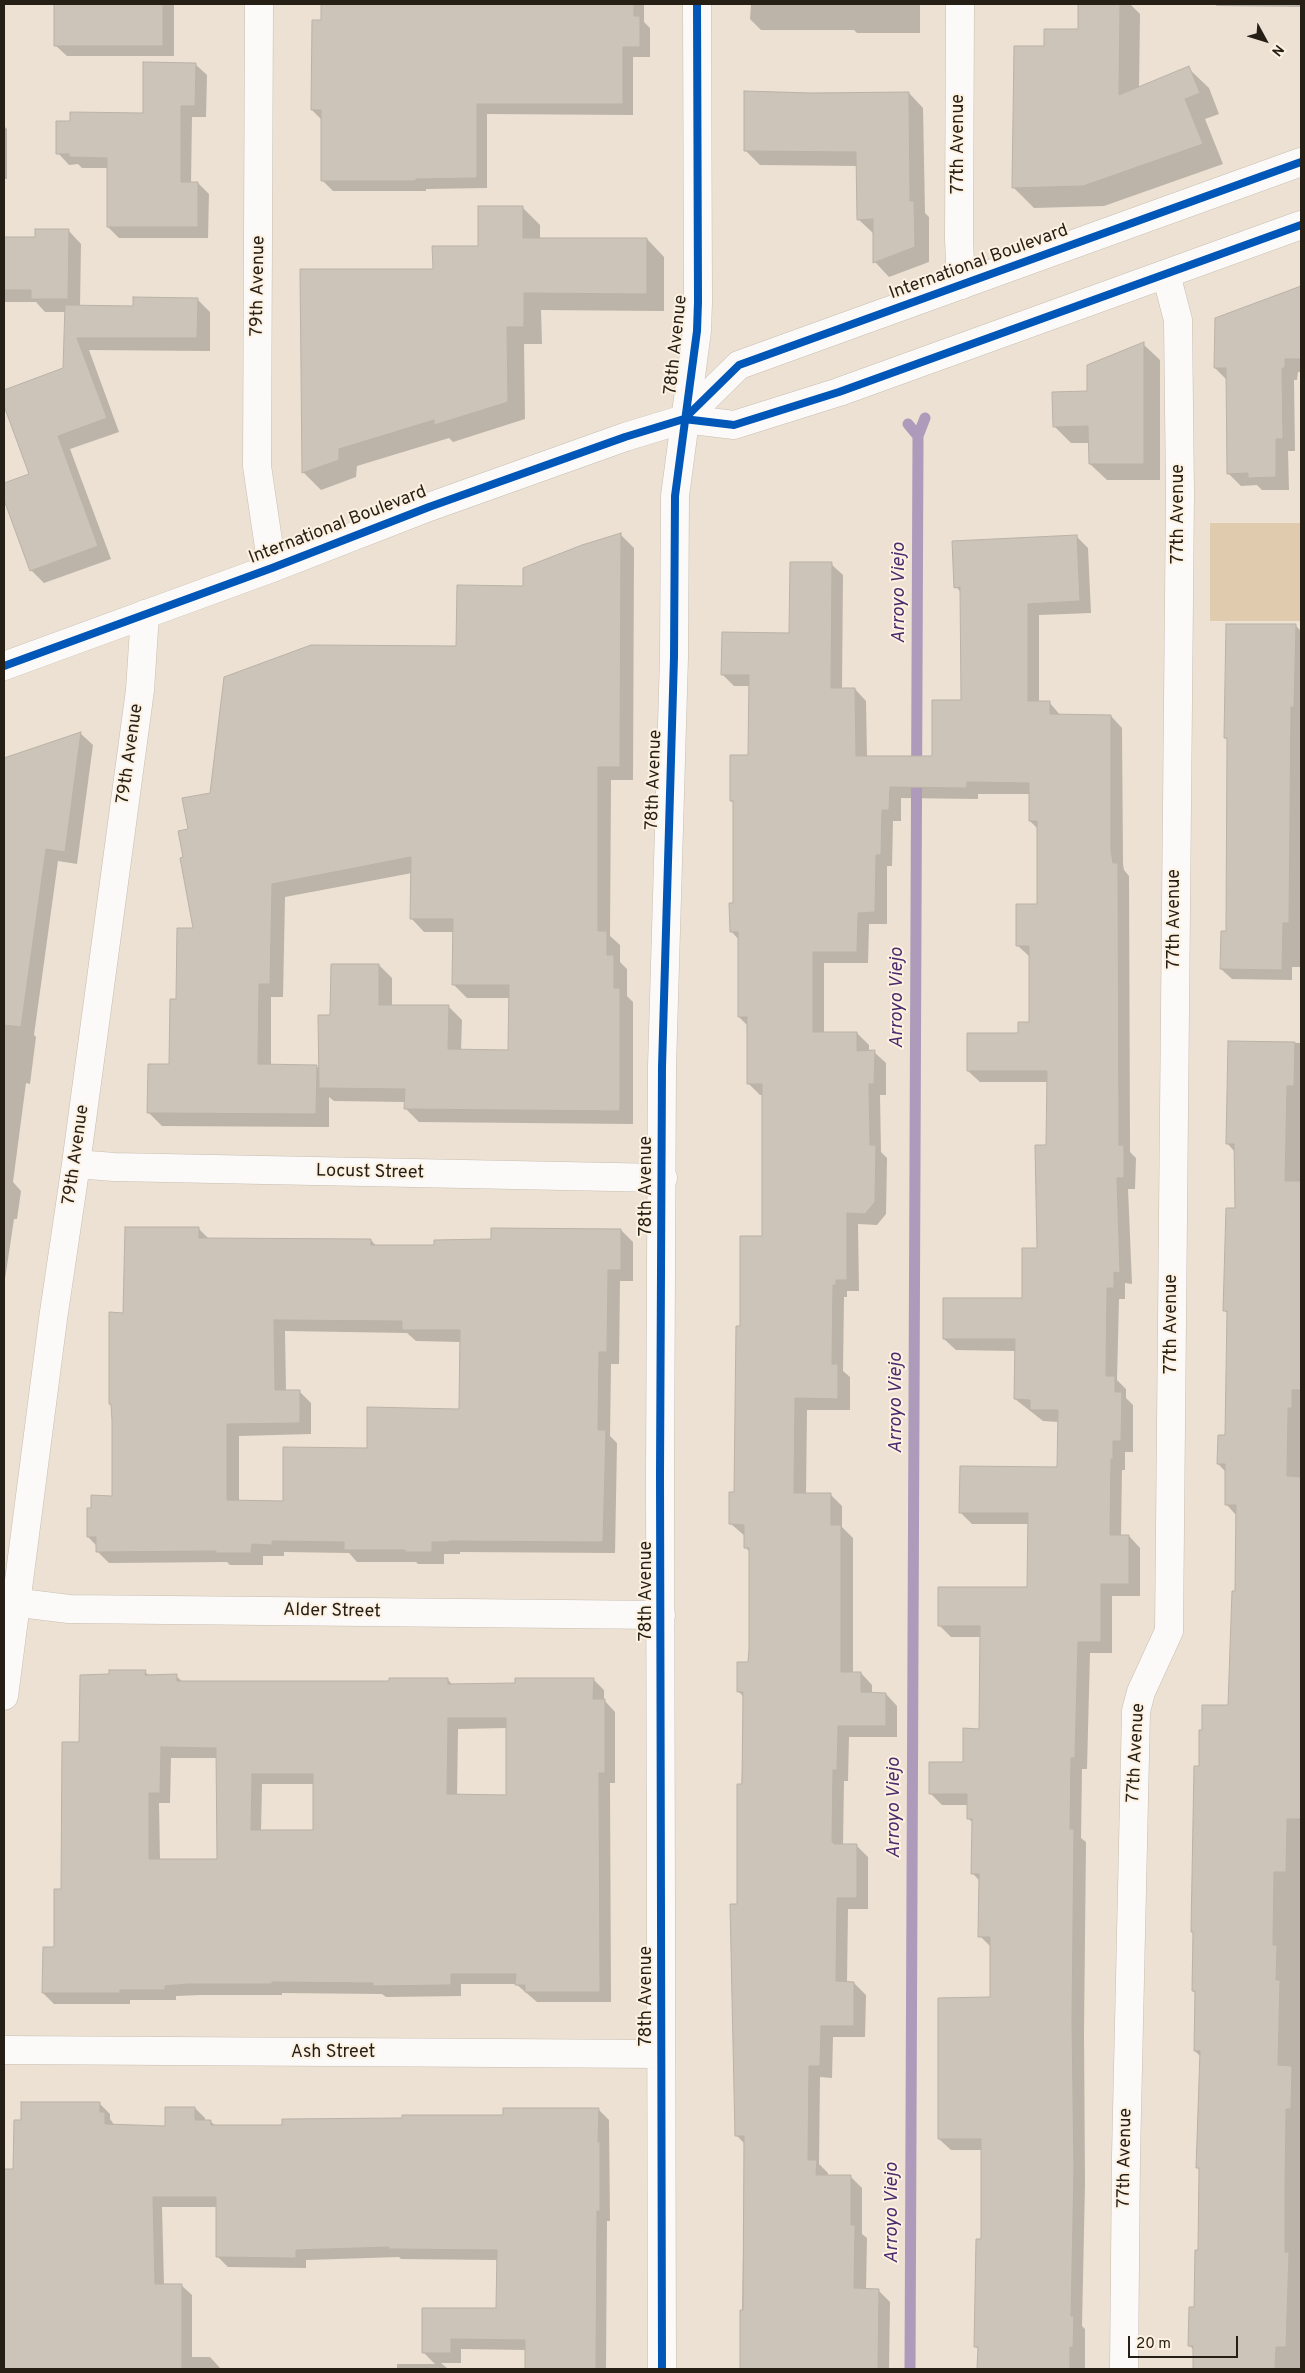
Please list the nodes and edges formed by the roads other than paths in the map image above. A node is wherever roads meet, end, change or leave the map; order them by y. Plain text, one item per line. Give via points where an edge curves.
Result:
1 (259, 4) edge
2 (696, 4) edge
3 (960, 4) edge
4 (1301, 162) edge
5 (1301, 225) edge
6 (1166, 274) junction
7 (961, 285) junction
8 (684, 419) junction
9 (272, 568) junction
10 (145, 614) junction
11 (4, 666) edge
12 (76, 1164) junction
13 (663, 1178) junction
14 (10, 1602) edge
15 (661, 1614) junction
16 (4, 1696) edge
17 (4, 2050) edge
18 (661, 2054) junction
19 (662, 2369) edge
20 (1124, 2369) edge

1 - 9 street, 79th Avenue via 257,466
2 - 8 street, 78th Avenue via 698,302
3 - 7 street, 77th Avenue
4 - 7 street, International Boulevard
5 - 6 street, International Boulevard
6 - 8 street, International Boulevard via 839,392 734,425
6 - 20 street, 77th Avenue via 1178,320 1180,494 1169,1630 1140,1692 1136,1711
7 - 8 street, International Boulevard via 739,365
8 - 9 street, International Boulevard via 624,437 447,501
8 - 13 street, 78th Avenue via 675,496 674,657 662,1068
9 - 10 street, International Boulevard
10 - 11 street, International Boulevard
10 - 12 street, 79th Avenue via 140,690
12 - 13 street, Locust Street
12 - 14 street, 79th Avenue
13 - 15 street, 78th Avenue
14 - 15 street, Alder Street via 69,1609
14 - 16 street, 79th Avenue
15 - 18 street, 78th Avenue
17 - 18 street, Ash Street
18 - 19 street, 78th Avenue

